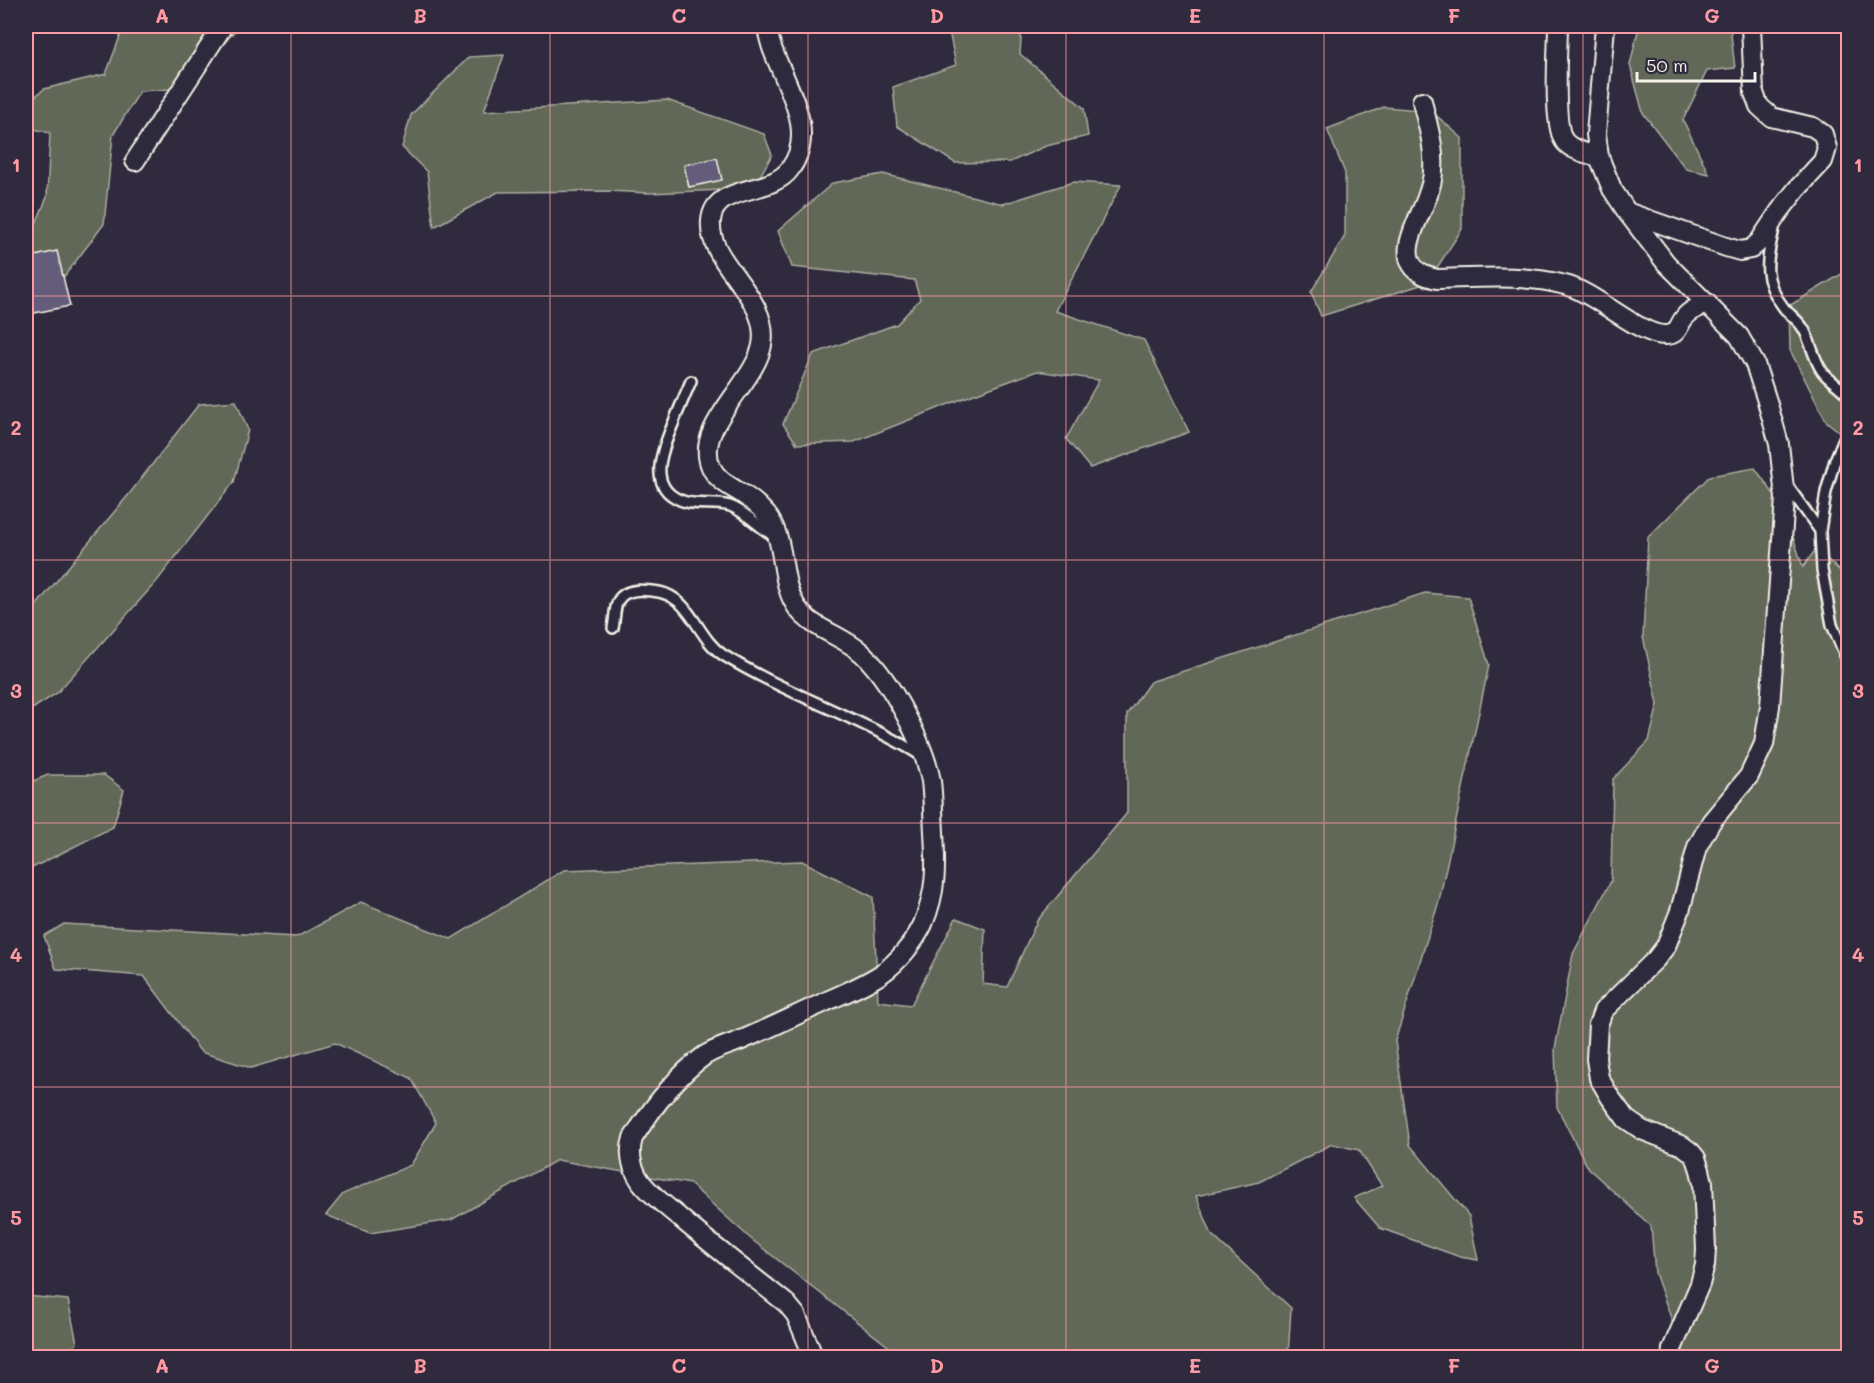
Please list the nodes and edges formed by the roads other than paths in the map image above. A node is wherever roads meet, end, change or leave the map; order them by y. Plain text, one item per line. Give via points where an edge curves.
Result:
1 (223, 26) edge
2 (766, 26) edge
3 (1558, 26) edge
4 (1605, 26) edge
5 (1751, 26) edge
6 (1422, 101) dead end
7 (1599, 157) junction
8 (135, 161) dead end
9 (1627, 212) junction
10 (1779, 212) junction
11 (1708, 304) junction
12 (691, 381) dead end
13 (1848, 396) edge
14 (1848, 429) edge
15 (1784, 481) junction
16 (1820, 531) junction
17 (779, 538) junction
18 (613, 628) dead end
19 (1848, 662) edge
20 (924, 758) junction
21 (814, 1358) edge
22 (1671, 1358) edge

1 - 8 street
2 - 17 street via 800,117 802,137 789,172 775,182 724,199 714,208 711,233 718,250 757,308 764,329 762,349 711,433 707,449 714,474 768,516
3 - 7 street via 1560,132 1575,149
4 - 7 street via 1596,134
5 - 10 street via 1754,93 1759,106 1771,117 1813,127 1824,134 1827,148 1823,161
6 - 11 street via 1433,170 1408,253 1413,266 1423,275 1437,279 1528,279 1566,285 1636,325 1664,336 1679,329 1694,309
7 - 9 street
9 - 10 street via 1740,251 1759,242
9 - 11 street via 1666,263
10 - 13 lane via 1767,279 1773,293 1809,338 1821,369
11 - 15 street via 1739,336 1755,364 1779,444
12 - 17 lane via 659,465 665,491 689,504 730,506
14 - 16 lane via 1826,492
15 - 16 lane
15 - 22 street via 1783,541 1764,744 1749,776 1711,822 1697,848 1666,946 1603,1011 1598,1025 1599,1078 1610,1097 1626,1119 1642,1130 1691,1152 1701,1176 1705,1265
16 - 19 lane via 1832,625
17 - 20 street via 790,594 799,610 865,656 908,720
18 - 20 lane via 623,596 631,591 663,593 678,601 720,653
20 - 21 street via 932,795 936,877 922,926 905,951 883,973 706,1054 670,1087 639,1128 630,1148 641,1181 656,1197 787,1304 796,1315

